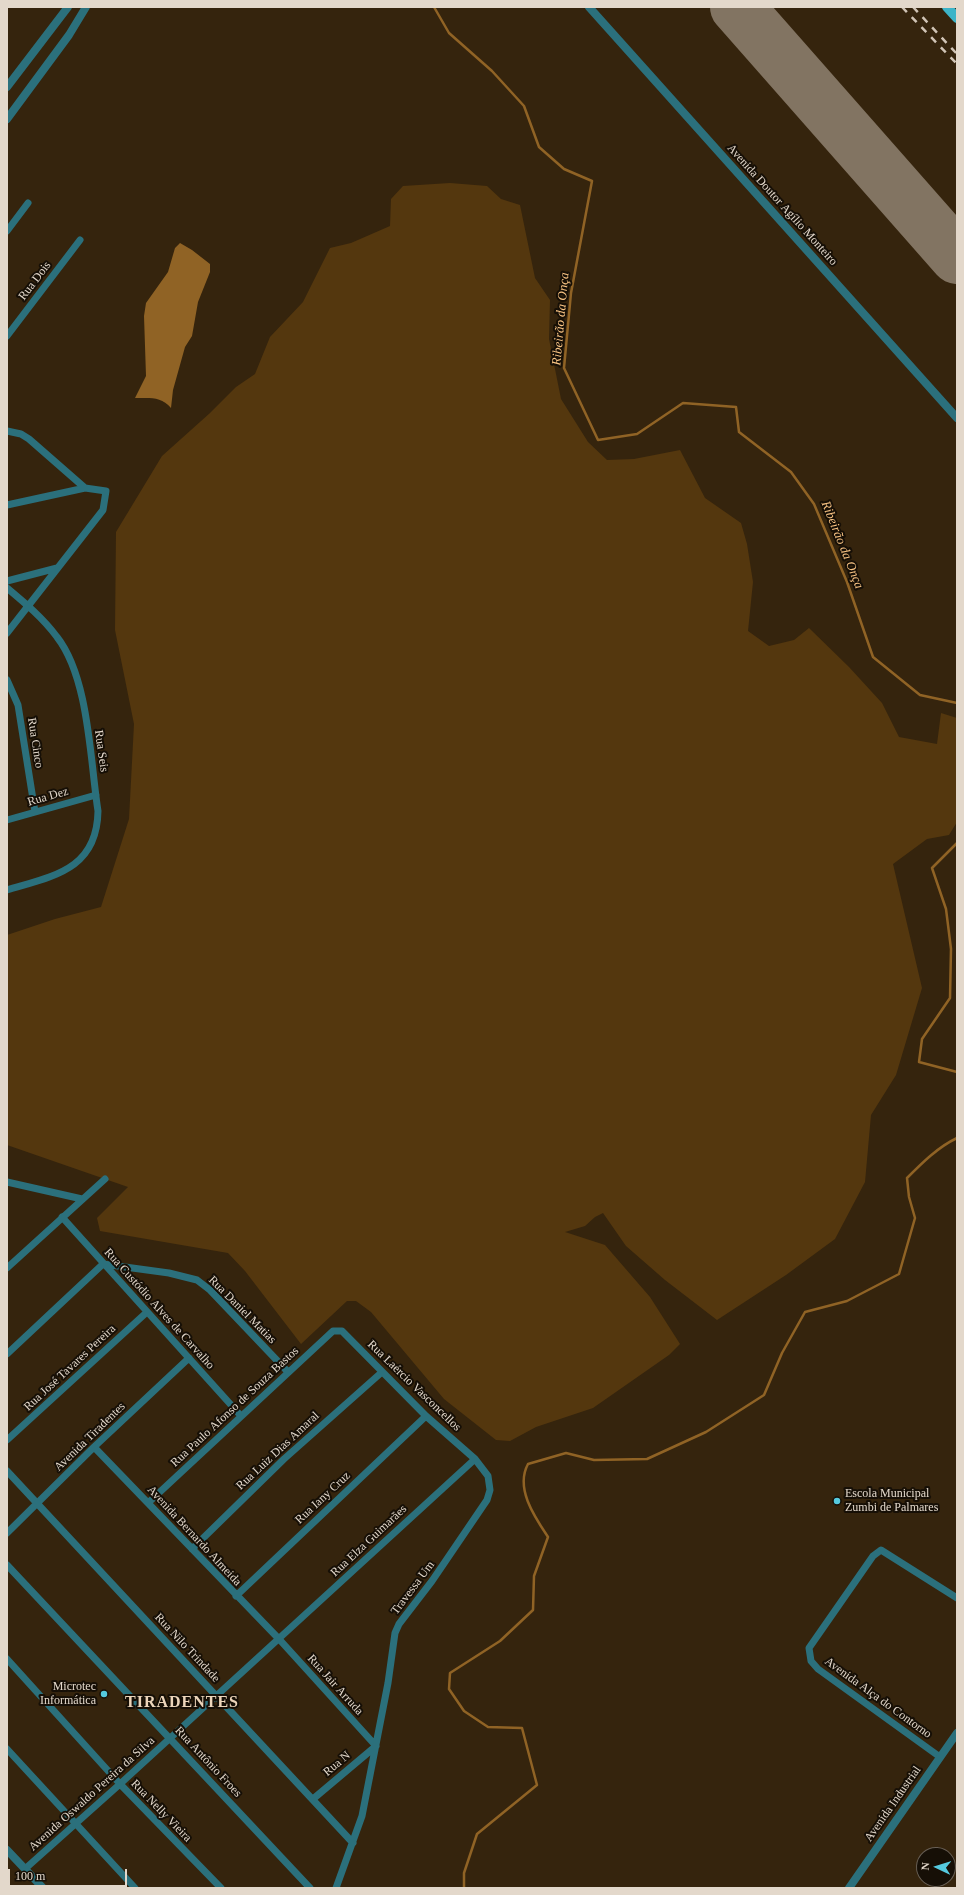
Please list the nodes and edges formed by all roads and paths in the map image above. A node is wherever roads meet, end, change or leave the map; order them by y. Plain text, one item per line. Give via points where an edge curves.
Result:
1 (68, 7) edge
2 (86, 7) edge
3 (589, 7) edge
4 (950, 8) edge
5 (957, 18) edge
6 (7, 87) edge
7 (7, 119) edge
8 (28, 204) dead end
9 (7, 231) edge
10 (80, 240) dead end
11 (7, 336) edge
12 (957, 418) edge
13 (7, 431) edge
14 (85, 488) junction
15 (7, 505) edge
16 (58, 568) junction
17 (7, 581) edge
18 (7, 588) edge
19 (28, 606) junction
20 (7, 633) edge
21 (7, 680) edge
22 (96, 794) junction
23 (35, 812) junction
24 (7, 820) edge
25 (7, 890) edge
26 (105, 1179) dead end
27 (7, 1182) edge
28 (82, 1199) junction
29 (62, 1218) junction
30 (103, 1264) junction
31 (7, 1268) edge
32 (147, 1312) junction
33 (338, 1330) joint
34 (7, 1354) edge
35 (189, 1358) junction
36 (288, 1372) junction
37 (382, 1372) junction
38 (241, 1416) junction
39 (426, 1416) junction
40 (7, 1440) edge
41 (94, 1447) junction
42 (475, 1459) junction
43 (7, 1471) edge
44 (148, 1503) junction
45 (37, 1504) junction
46 (7, 1533) edge
47 (192, 1549) junction
48 (7, 1565) edge
49 (236, 1596) junction
50 (957, 1598) edge
51 (279, 1639) junction
52 (7, 1659) edge
53 (216, 1696) junction
54 (957, 1733) edge
55 (170, 1738) junction
56 (376, 1746) junction
57 (7, 1749) edge
58 (940, 1757) junction
59 (120, 1784) junction
60 (313, 1799) junction
61 (76, 1824) junction
62 (353, 1843) junction
63 (7, 1850) edge
64 (26, 1868) junction
65 (43, 1888) edge
66 (136, 1888) edge
67 (221, 1888) edge
68 (310, 1888) edge
69 (336, 1888) edge
70 (849, 1888) edge

1 - 6 street
2 - 7 street via 69,35
3 - 12 street, Avenida Doutor Agílio Monteiro
4 - 5 main road
8 - 9 street
10 - 11 street, Rua Dois
13 - 14 street via 29,439
14 - 15 street
14 - 16 street via 106,491 103,510
16 - 17 street
16 - 19 street
18 - 19 street, Rua Seis
19 - 20 street
19 - 22 street, Rua Seis via 58,638 76,672 83,700
21 - 23 street, Rua Cinco via 18,705
22 - 23 street, Rua Dez
22 - 25 street, Rua Seis via 98,827 84,855 63,872
23 - 24 street, Rua Dez
26 - 28 street
27 - 28 street
28 - 29 street
29 - 30 street, Rua Custódio Alves de Carvalho
29 - 31 street
30 - 32 street, Rua Custódio Alves de Carvalho
30 - 34 street
30 - 36 street, Rua Daniel Matias via 169,1273 197,1280 210,1290
32 - 35 street, Rua Custódio Alves de Carvalho
32 - 40 street, Rua José Tavares Pereira
33 - 36 street, Rua Paulo Afonso de Souza Bastos
33 - 37 street, Rua Laércio Vasconcellos via 342,1330
35 - 38 street, Rua Custódio Alves de Carvalho
35 - 41 street, Avenida Tiradentes
36 - 38 street, Rua Paulo Afonso de Souza Bastos
37 - 39 street, Rua Laércio Vasconcellos
37 - 47 street, Rua Luiz Dias Amaral via 284,1459
38 - 44 street, Rua Paulo Afonso de Souza Bastos
39 - 42 street, Rua Laércio Vasconcellos
39 - 49 street, Rua Iany Cruz
41 - 44 street, Avenida Bernardo Almeida
41 - 45 street, Avenida Tiradentes
42 - 51 street, Rua Elza Guimarães
42 - 56 street, Travessa Um via 488,1476 488,1500 432,1582 399,1624 395,1633
43 - 45 street, Rua Nilo Trindade
44 - 47 street, Avenida Bernardo Almeida
45 - 46 street, Avenida Tiradentes
45 - 53 street, Rua Nilo Trindade
47 - 49 street, Avenida Bernardo Almeida
48 - 55 street, Rua Antônio Froes
49 - 51 street, Avenida Bernardo Almeida
50 - 58 street, Avenida Alça do Contorno via 881,1550 873,1556 809,1648 811,1661 818,1669
51 - 53 street, Avenida Oswaldo Pereira da Silva
51 - 56 street, Rua Jair Arruda
52 - 59 street, Rua Nelly Vieira
53 - 55 street, Avenida Oswaldo Pereira da Silva
53 - 60 street, Rua Nilo Trindade
54 - 58 street, Avenida Industrial
55 - 59 street, Avenida Oswaldo Pereira da Silva
55 - 68 street, Rua Antônio Froes
56 - 60 street, Rua N
56 - 62 street, Travessa Um via 362,1816
57 - 61 street
58 - 70 street, Avenida Industrial
59 - 61 street, Avenida Oswaldo Pereira da Silva
59 - 67 street, Rua Nelly Vieira
60 - 62 street, Rua Nilo Trindade
61 - 64 street, Avenida Oswaldo Pereira da Silva
61 - 66 street
62 - 69 street, Travessa Um
63 - 64 street
64 - 65 street

